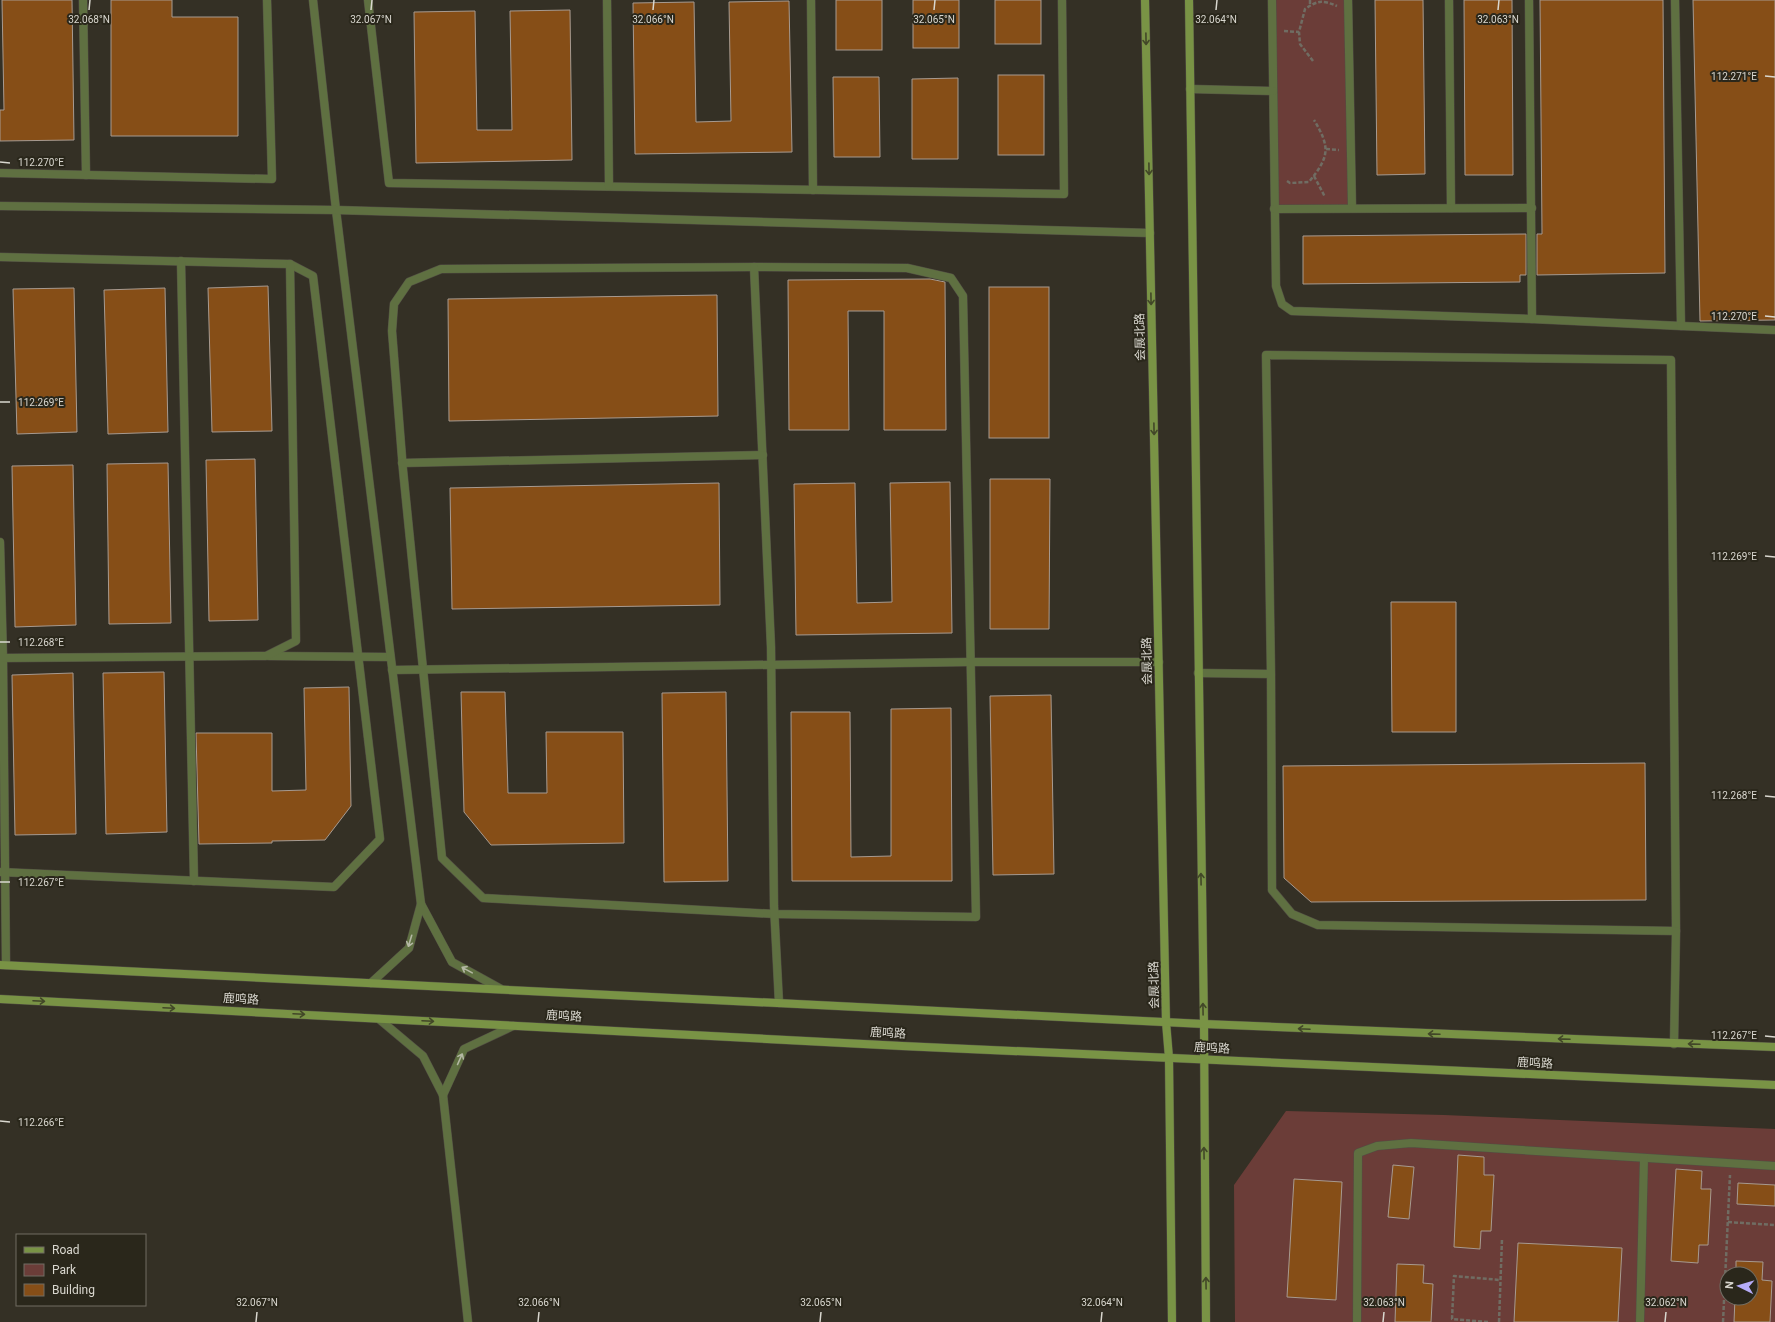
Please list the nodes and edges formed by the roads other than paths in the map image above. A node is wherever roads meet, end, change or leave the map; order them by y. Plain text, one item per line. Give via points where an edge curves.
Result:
1 (83, 0) edge
2 (267, 0) edge
3 (313, 0) edge
4 (368, 0) edge
5 (607, 0) edge
6 (811, 0) edge
7 (1062, 0) edge
8 (1145, 0) edge
9 (1189, 0) edge
10 (1272, 0) edge
11 (1348, 0) edge
12 (1449, 0) edge
13 (1529, 0) edge
14 (1675, 0) edge
15 (1190, 89) junction
16 (1273, 91) junction
17 (0, 173) edge
18 (86, 175) junction
19 (609, 186) junction
20 (813, 190) junction
21 (0, 206) edge
22 (1352, 208) junction
23 (1451, 208) junction
24 (1532, 208) junction
25 (1274, 209) junction
26 (336, 210) junction
27 (1150, 233) junction
28 (0, 257) edge
29 (181, 261) junction
30 (290, 264) junction
31 (754, 267) junction
32 (1532, 319) junction
33 (1680, 326) junction
34 (1775, 330) edge
35 (762, 455) junction
36 (402, 463) junction
37 (0, 542) edge
38 (266, 656) junction
39 (358, 656) junction
40 (190, 657) junction
41 (390, 657) junction
42 (1, 658) edge
43 (970, 662) junction
44 (1159, 662) junction
45 (772, 665) junction
46 (392, 670) junction
47 (423, 671) junction
48 (1198, 674) junction
49 (1271, 674) junction
50 (2, 872) edge
51 (194, 881) junction
52 (421, 904) junction
53 (775, 914) junction
54 (1676, 931) junction
55 (3, 965) edge
56 (371, 983) junction
57 (501, 989) junction
58 (0, 999) edge
59 (779, 1003) junction
60 (379, 1019) junction
61 (1166, 1022) junction
62 (1204, 1024) junction
63 (513, 1026) junction
64 (1674, 1044) junction
65 (1775, 1047) edge
66 (1169, 1058) junction
67 (1203, 1059) junction
68 (1775, 1085) edge
69 (443, 1094) junction
70 (1644, 1158) junction
71 (1775, 1166) edge
72 (468, 1322) edge
73 (1172, 1322) edge
74 (1206, 1322) edge
75 (1357, 1322) edge
76 (1640, 1322) edge

1 - 18 street
2 - 18 street via 272,179
3 - 26 street
4 - 19 street via 389,183
5 - 19 street
6 - 20 street
7 - 20 street via 1064,194
8 -> 27 main road, 会展北路
9 - 15 main road
10 - 16 street
11 - 22 street
12 - 23 street
13 - 24 street
14 - 33 street
15 - 16 street
15 - 48 main road
16 - 25 street
17 - 18 street
19 - 20 street
21 - 26 street
22 - 23 street
22 - 25 street
23 - 24 street
24 - 32 street
25 - 32 street via 1276,286 1282,304 1292,311
26 - 27 street
26 - 41 street
27 -> 44 main road, 会展北路
28 - 29 street
29 - 30 street
29 - 40 street
30 - 38 street via 296,641
30 - 39 street via 313,276
31 - 35 street
31 - 36 street via 441,269 409,282 394,304 392,331
31 - 43 street via 907,268 951,278 963,296
32 - 33 street
33 - 34 street
35 - 36 street
35 - 45 street
36 - 47 street
37 - 42 street
38 - 39 street
38 - 40 street
39 - 41 street
39 - 51 street via 380,839 334,887
40 - 42 street
40 - 51 street
41 - 46 street
42 - 50 street
43 - 44 street
43 - 45 street
43 - 53 street via 976,917
44 - 61 main road, 会展北路
45 - 47 street
45 - 53 street
46 - 47 street
46 - 52 street
47 - 53 street via 442,858 483,898
48 - 49 street
62 -> 48 main road
49 - 54 street via 1272,890 1292,914 1318,925
49 - 54 street via 1266,356 1671,360
50 - 51 street
50 - 55 street
52 -> 56 street via 409,948
57 -> 52 street via 452,962
53 - 59 street
54 - 64 street
55 - 56 main road, 鹿鸣路
56 - 57 main road, 鹿鸣路
57 - 59 main road, 鹿鸣路
58 -> 60 main road, 鹿鸣路
59 - 61 main road, 鹿鸣路
60 -> 63 main road, 鹿鸣路
60 - 69 street via 423,1056
61 - 62 main road, 鹿鸣路
61 - 66 main road, 会展北路
64 -> 62 main road, 鹿鸣路
62 - 67 main road
63 - 66 main road, 鹿鸣路
69 -> 63 street via 464,1049
65 -> 64 main road, 鹿鸣路
66 - 67 main road, 鹿鸣路
66 - 73 main road, 会展北路
67 - 68 main road, 鹿鸣路
74 -> 67 main road
69 - 72 street
70 - 71 street
70 - 75 street via 1411,1143 1377,1146 1358,1153
70 - 76 street

